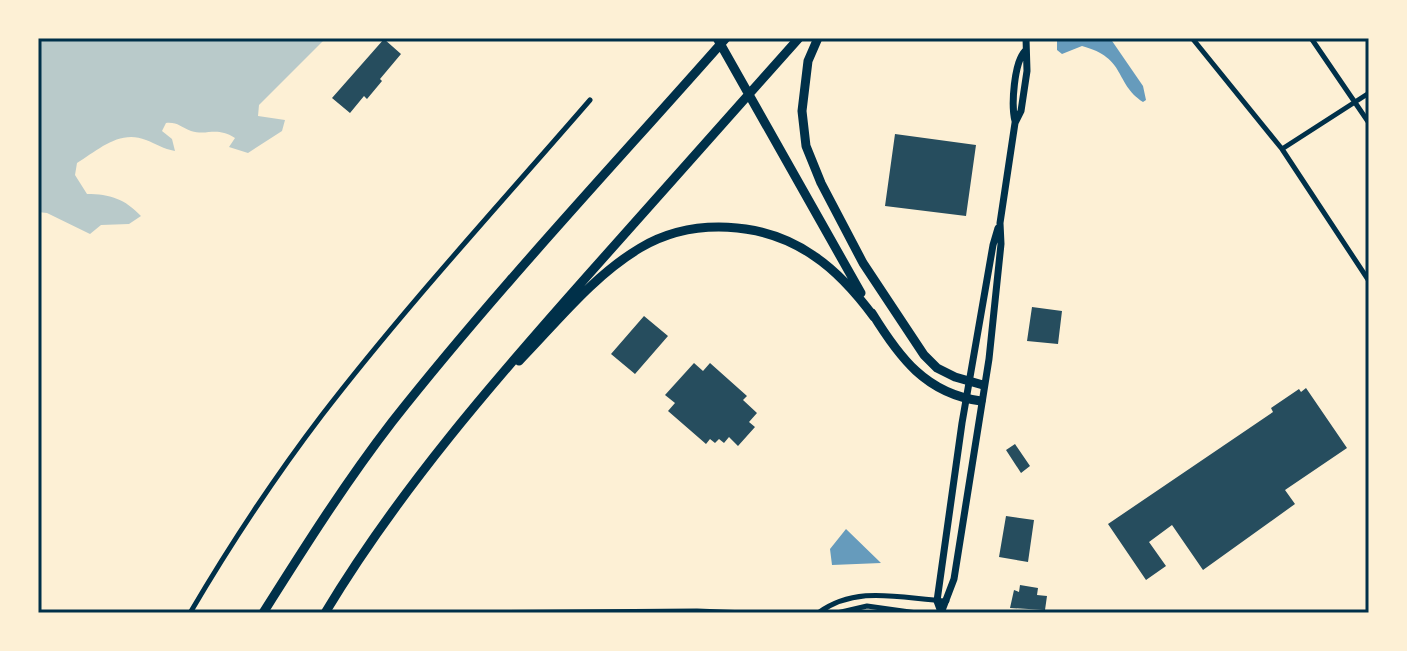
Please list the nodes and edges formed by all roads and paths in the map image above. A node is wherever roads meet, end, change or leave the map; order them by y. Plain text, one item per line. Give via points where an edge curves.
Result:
1 (717, 38) edge
2 (726, 38) edge
3 (799, 38) edge
4 (818, 38) edge
5 (1026, 38) edge
6 (1192, 38) edge
7 (1311, 38) edge
8 (1369, 93) edge
9 (590, 100) dead end
10 (1355, 102) junction
11 (1369, 123) edge
12 (1282, 149) junction
13 (1000, 223) junction
14 (1369, 281) edge
15 (874, 317) junction
16 (968, 381) junction
17 (983, 385) junction
18 (966, 399) junction
19 (981, 401) junction
20 (465, 418) junction
21 (937, 601) junction
22 (947, 601) junction
23 (190, 613) edge
24 (263, 613) edge
25 (325, 613) edge
26 (453, 613) edge
27 (747, 613) edge
28 (818, 613) edge
29 (837, 613) edge
30 (917, 613) edge
31 (939, 613) edge

1 - 15 highway
2 - 24 highway via 391,424
3 - 20 highway
4 - 16 highway via 802,98 813,166 863,263 924,355 937,368
5 - 13 main road via 1019,57
6 - 12 street
7 - 10 street
8 - 10 street
9 - 23 street via 322,415
10 - 11 street
10 - 12 street
12 - 14 street
13 - 16 main road
13 - 17 main road
15 - 18 highway via 923,379
15 - 20 highway via 815,256 772,235 733,227 672,234 640,248 595,283
16 - 17 highway
16 - 18 main road
17 - 19 main road
18 - 19 highway
18 - 21 main road
19 - 22 main road
20 - 25 highway via 350,571
21 - 22 street
21 - 28 street via 859,595
21 - 31 main road
22 - 31 main road
26 - 27 street
29 - 30 street via 867,606

